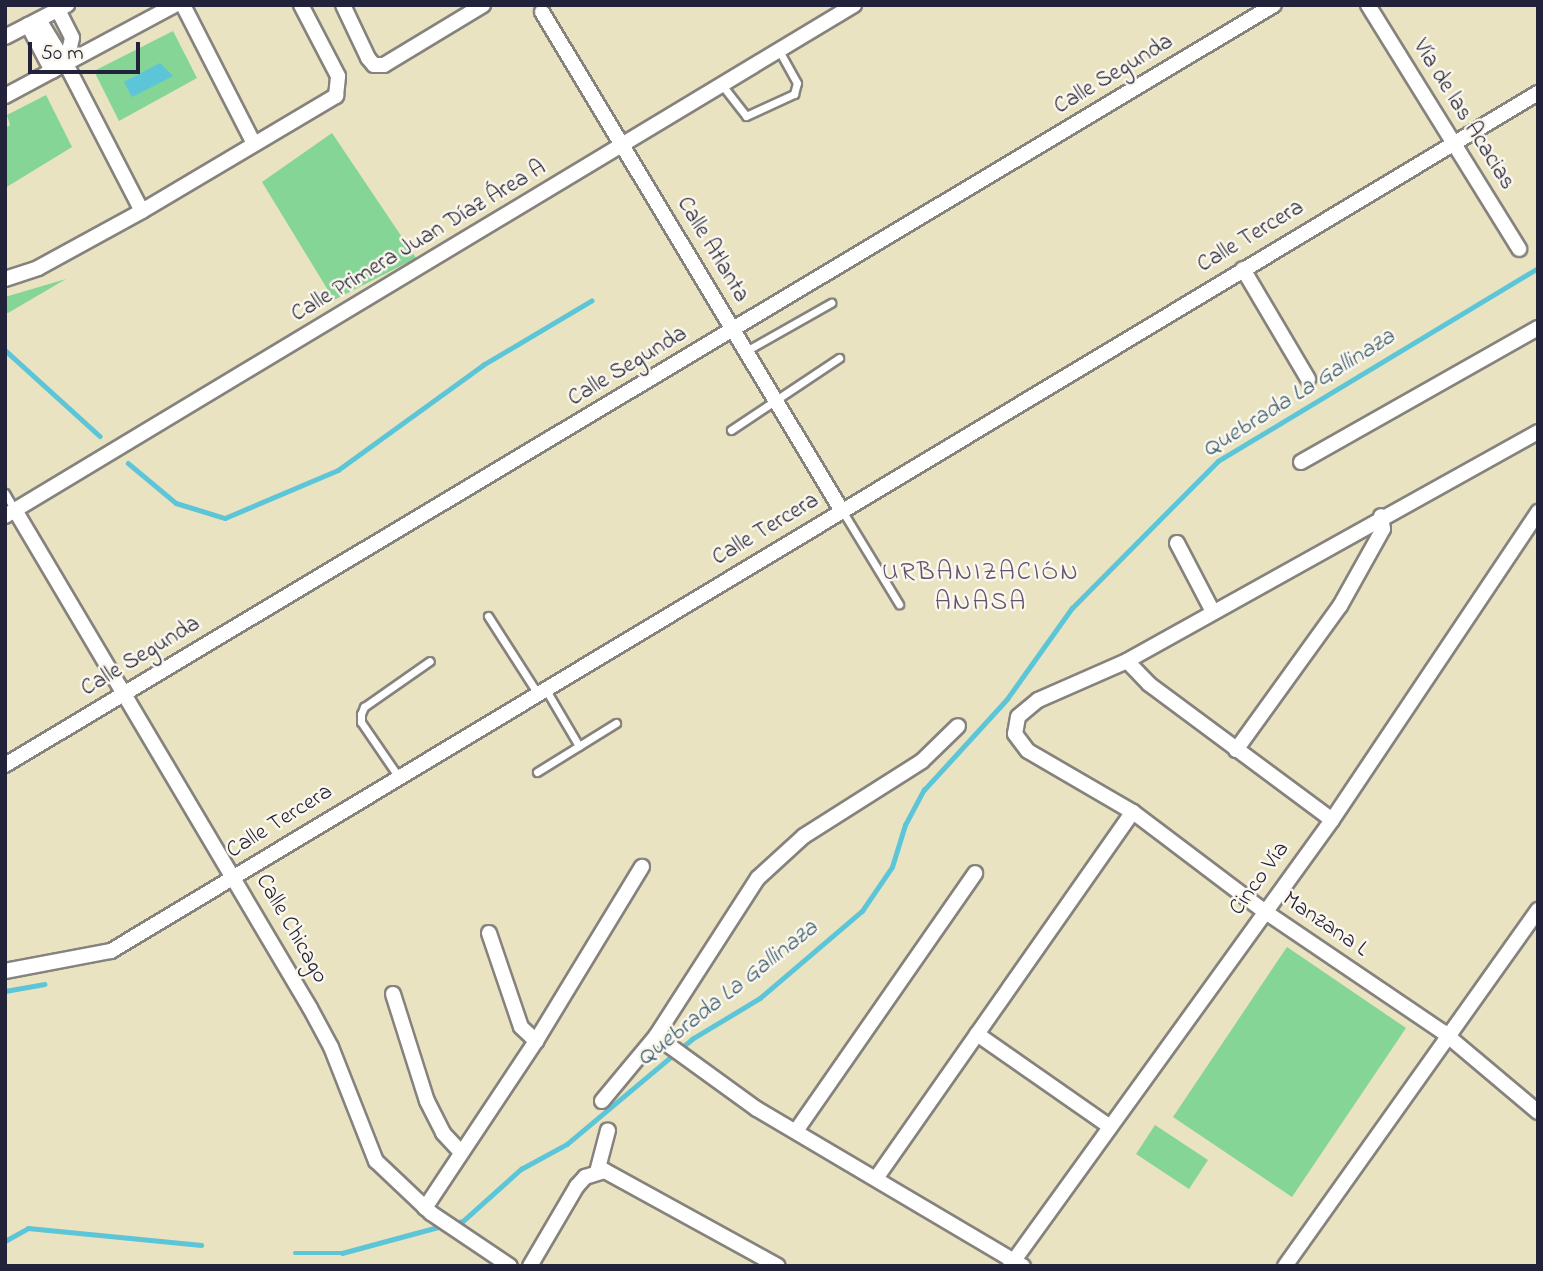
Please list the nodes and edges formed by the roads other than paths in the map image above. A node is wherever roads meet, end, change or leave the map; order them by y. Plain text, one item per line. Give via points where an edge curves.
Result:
1 (174, 5) edge
2 (183, 5) edge
3 (301, 5) edge
4 (343, 5) edge
5 (483, 5) edge
6 (854, 5) edge
7 (1274, 5) edge
8 (1368, 5) edge
9 (62, 7) edge
10 (542, 12) dead end
11 (33, 23) junction
12 (5, 37) edge
13 (779, 51) junction
14 (66, 64) junction
15 (52, 71) junction
16 (722, 85) junction
17 (1538, 93) edge
18 (5, 96) edge
19 (254, 145) junction
20 (1454, 145) junction
21 (624, 146) junction
22 (142, 211) junction
23 (1519, 249) dead end
24 (1243, 269) junction
25 (5, 279) edge
26 (831, 303) dead end
27 (1538, 328) edge
28 (733, 331) junction
29 (746, 352) junction
30 (839, 358) dead end
31 (1308, 379) dead end
32 (776, 401) junction
33 (731, 430) dead end
34 (1538, 432) edge
35 (1301, 462) dead end
36 (5, 493) edge
37 (842, 511) junction
38 (1538, 512) edge
39 (10, 513) edge
40 (1381, 516) junction
41 (1177, 543) dead end
42 (899, 604) dead end
43 (1213, 612) junction
44 (488, 616) dead end
45 (1127, 661) junction
46 (430, 662) dead end
47 (540, 689) junction
48 (123, 694) junction
49 (616, 723) dead end
50 (958, 726) dead end
51 (579, 746) junction
52 (1236, 750) junction
53 (5, 765) edge
54 (537, 772) dead end
55 (398, 776) junction
56 (1133, 812) junction
57 (1332, 820) junction
58 (642, 867) dead end
59 (975, 873) dead end
60 (235, 876) junction
61 (1538, 910) edge
62 (1264, 911) junction
63 (489, 933) dead end
64 (5, 971) edge
65 (393, 994) dead end
66 (1441, 1031) junction
67 (977, 1034) junction
68 (662, 1040) junction
69 (536, 1041) junction
70 (602, 1101) dead end
71 (1538, 1112) edge
72 (1109, 1126) junction
73 (608, 1130) dead end
74 (796, 1131) junction
75 (461, 1152) junction
76 (597, 1172) junction
77 (877, 1177) junction
78 (428, 1210) junction
79 (1016, 1264) edge
80 (510, 1266) edge
81 (530, 1266) edge
82 (778, 1266) edge
83 (1285, 1266) edge

1 - 14 street
2 - 19 street
3 - 19 street via 340,88 336,96
4 - 5 street via 374,65 384,65
6 - 13 street, Calle Primera Juan Díaz Área A
7 - 28 street, Calle Segunda
8 - 20 street, Vía de las Acacias
9 - 11 street
9 - 14 street via 72,38
10 - 21 street, Calle Atlanta
11 - 12 street
11 - 14 street
11 - 15 street
13 - 16 street, Calle Primera Juan Díaz Área A
13 - 16 lane via 796,83 794,94 746,116
14 - 15 street
14 - 22 street
15 - 18 street
16 - 21 street, Calle Primera Juan Díaz Área A
17 - 20 street, Calle Tercera
19 - 22 street
20 - 23 street, Vía de las Acacias
20 - 24 street, Calle Tercera
21 - 28 street, Calle Atlanta
21 - 39 street, Calle Primera Juan Díaz Área A
22 - 25 street via 38,268
24 - 31 street
24 - 37 street, Calle Tercera
26 - 29 lane
27 - 35 street
28 - 29 street, Calle Atlanta
28 - 48 street, Calle Segunda
29 - 32 street, Calle Atlanta
30 - 32 lane
32 - 33 lane
32 - 37 street, Calle Atlanta
34 - 40 street
36 - 39 lane
37 - 42 lane
37 - 47 street, Calle Tercera
38 - 57 street, Cinco Vía
39 - 48 street, Calle Chicago
40 - 43 street
40 - 52 street via 1383,529 1340,606
41 - 43 street
43 - 45 street
44 - 47 lane
45 - 52 street via 1149,684
45 - 56 street, Manzana L via 1038,699 1018,717 1015,734 1028,751
46 - 55 lane via 364,707 361,714 361,722
47 - 51 lane
47 - 55 street, Calle Tercera
48 - 53 street, Calle Segunda
48 - 60 street, Calle Chicago
49 - 51 lane
50 - 68 street via 922,761 804,836 758,878
51 - 54 lane
52 - 57 street
55 - 60 street, Calle Tercera
56 - 62 street, Manzana L
56 - 67 street
57 - 62 street, Cinco Vía
58 - 69 street
59 - 74 street
60 - 64 street, Calle Tercera via 111,951
60 - 78 street, Calle Chicago via 331,1047 376,1161
61 - 66 street
62 - 66 street, Manzana L
62 - 72 street, Cinco Vía
63 - 69 street via 521,1027
65 - 75 street via 427,1101 443,1133
66 - 71 street, Manzana L
66 - 83 street
67 - 72 street
67 - 77 street
68 - 70 street
68 - 74 street via 757,1109
69 - 75 street
72 - 79 street, Cinco Vía
73 - 76 street
74 - 77 street
75 - 78 street
76 - 81 street via 577,1186
76 - 82 street via 621,1176
77 - 79 street
78 - 80 street, Calle Chicago

